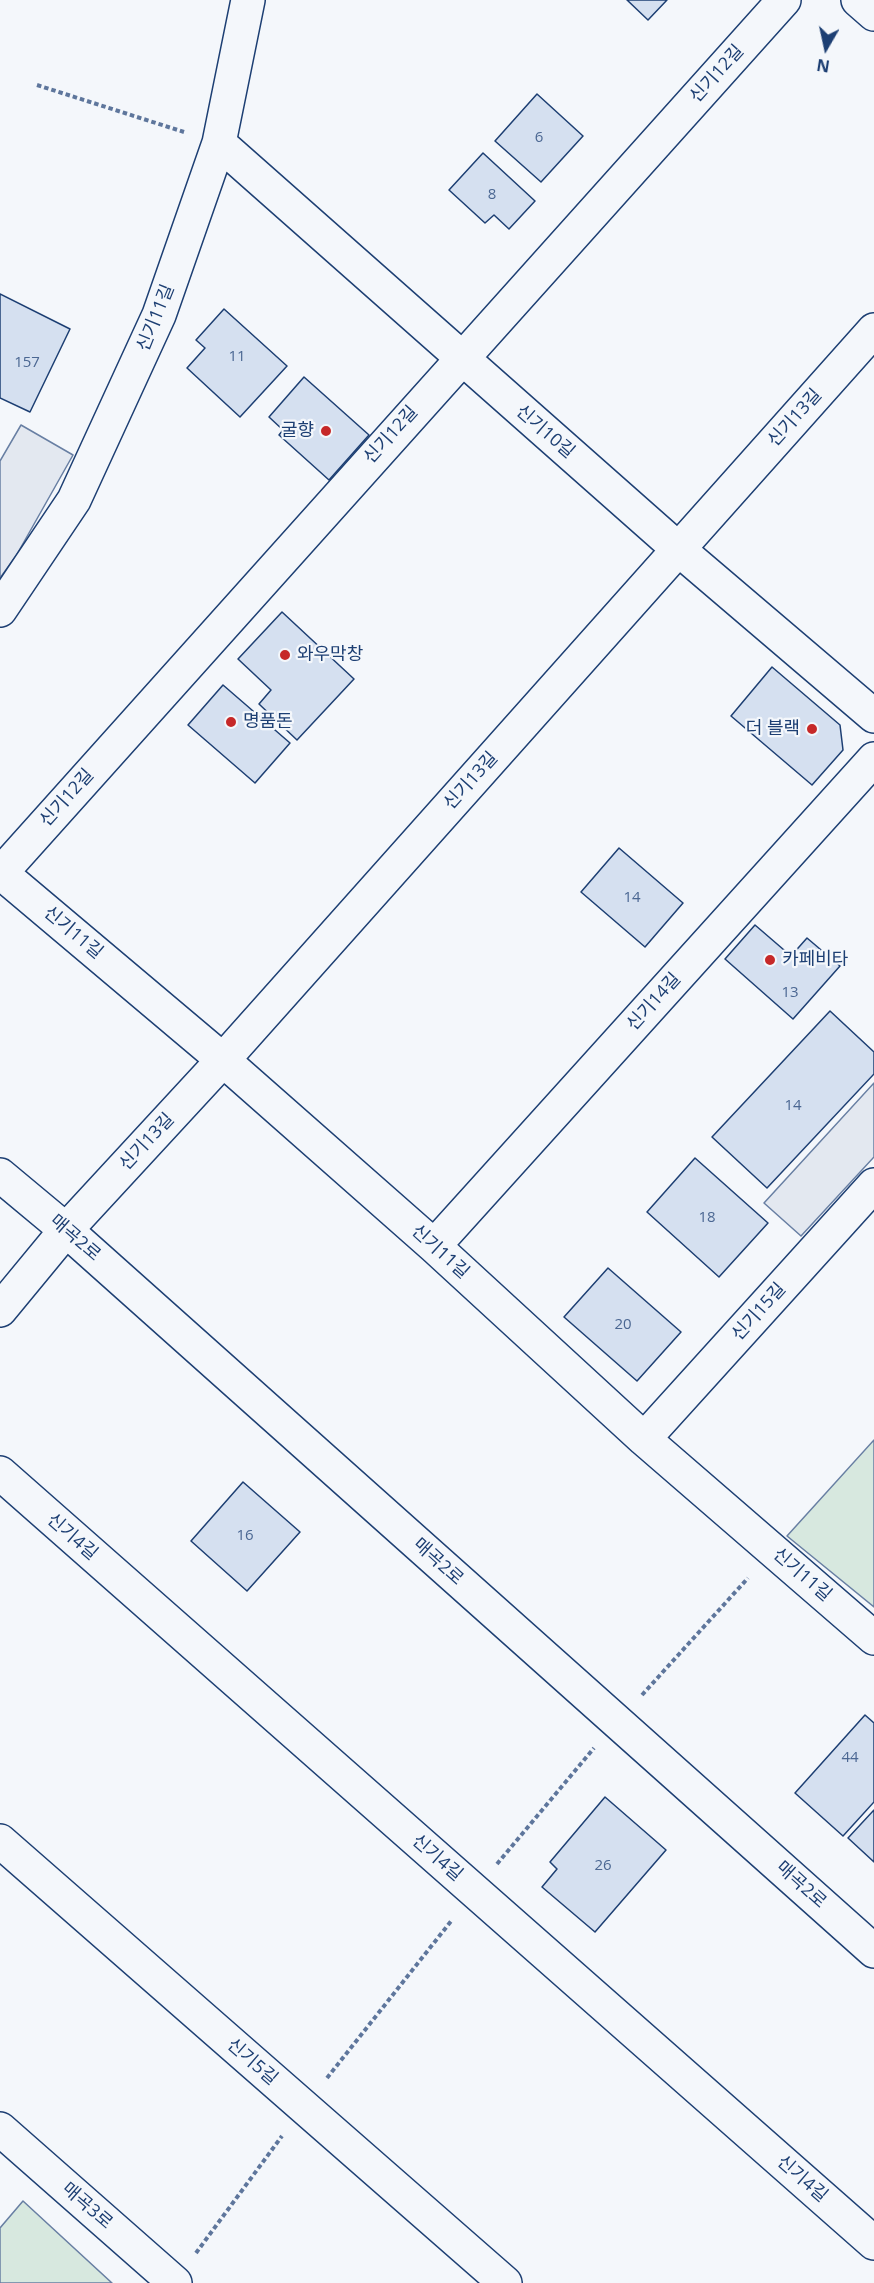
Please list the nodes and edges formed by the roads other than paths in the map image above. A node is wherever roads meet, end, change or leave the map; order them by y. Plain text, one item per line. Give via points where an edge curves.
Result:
1 (248, 0) edge
2 (784, 0) edge
3 (858, 0) edge
4 (874, 14) edge
5 (219, 143) junction
6 (874, 330) edge
7 (461, 358) junction
8 (677, 548) junction
9 (0, 610) edge
10 (874, 716) edge
11 (874, 759) edge
12 (0, 872) edge
13 (222, 1060) junction
14 (0, 1174) edge
15 (874, 1185) edge
16 (66, 1230) junction
17 (434, 1246) junction
18 (0, 1310) edge
19 (644, 1439) junction
20 (0, 1473) edge
21 (874, 1638) edge
22 (0, 1841) edge
23 (874, 1951) edge
24 (0, 2129) edge
25 (874, 2243) edge
26 (182, 2272) edge
27 (505, 2283) edge

1 - 5 street, 신기11길
2 - 7 street, 신기12길
3 - 4 street
5 - 7 street, 신기10길
5 - 9 street, 신기11길 via 159,315 74,500
6 - 8 street, 신기13길
7 - 8 street, 신기10길
7 - 12 street, 신기12길
8 - 10 street, 신기10길
8 - 13 street, 신기13길
11 - 17 street, 신기14길
12 - 13 street, 신기11길
13 - 16 street, 신기13길
13 - 17 street, 신기11길
14 - 16 street, 매곡2로
15 - 19 street, 신기15길
16 - 18 street
16 - 23 street, 매곡2로
17 - 19 street, 신기11길
19 - 21 street, 신기11길
20 - 25 street, 신기4길
22 - 27 street, 신기5길
24 - 26 street, 매곡3로

